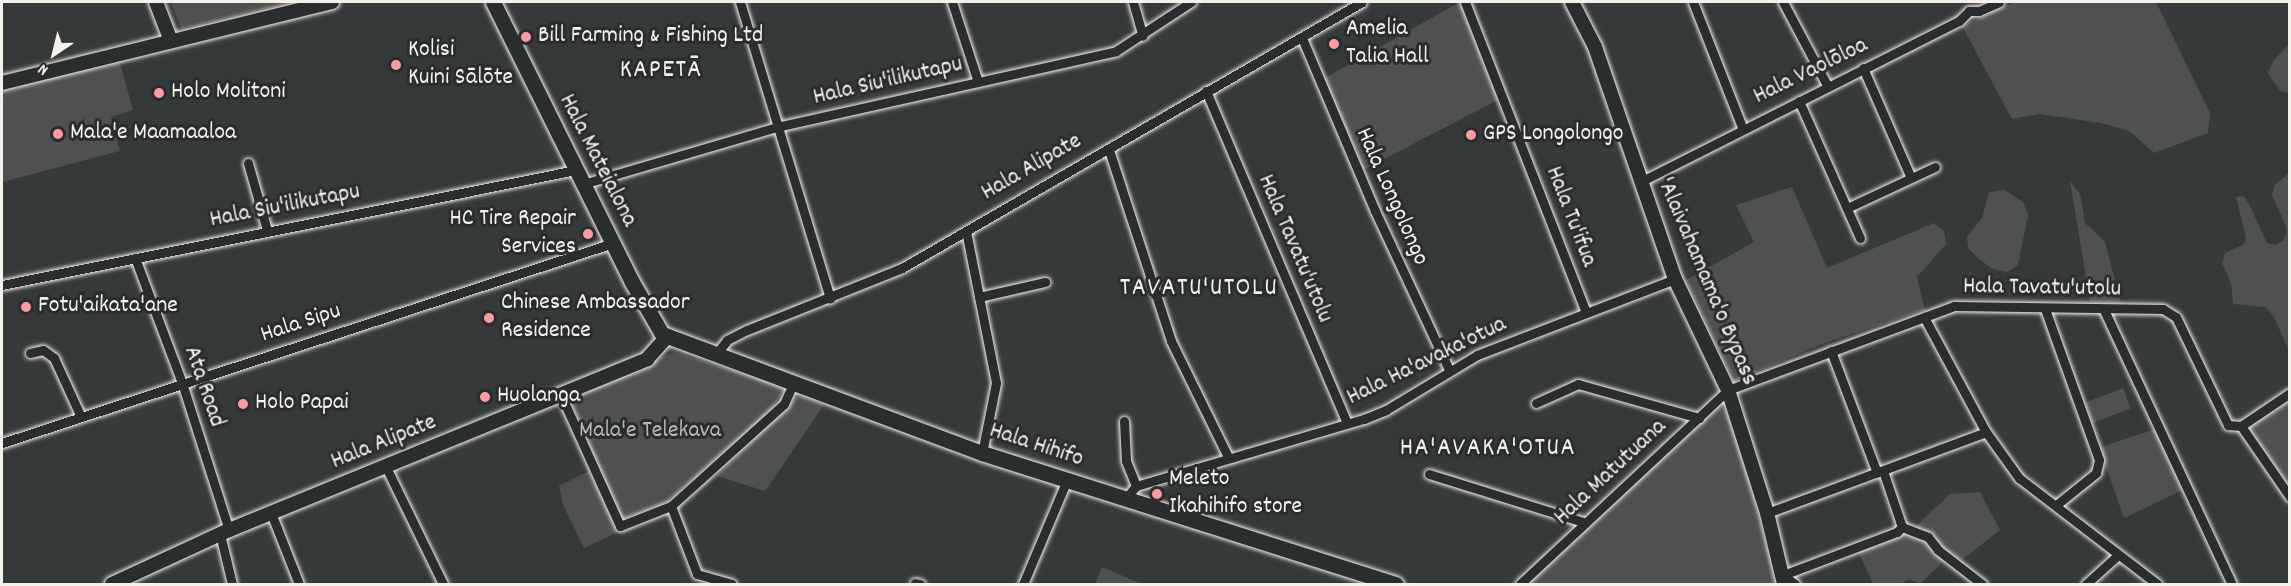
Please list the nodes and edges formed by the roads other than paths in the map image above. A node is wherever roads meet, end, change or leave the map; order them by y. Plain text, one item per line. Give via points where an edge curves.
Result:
1 (156, 2) edge
2 (332, 2) edge
3 (492, 2) edge
4 (740, 2) edge
5 (952, 2) edge
6 (1133, 2) edge
7 (1191, 2) edge
8 (1362, 2) edge
9 (1465, 2) edge
10 (1572, 2) edge
11 (1693, 2) edge
12 (1783, 2) edge
13 (1965, 2) edge
14 (1999, 2) edge
15 (1969, 11) junction
16 (1143, 36) junction
17 (1302, 38) junction
18 (171, 41) junction
19 (1863, 68) junction
20 (978, 82) junction
21 (2, 83) edge
22 (1827, 85) junction
23 (1206, 91) junction
24 (1799, 101) junction
25 (777, 127) junction
26 (1742, 128) junction
27 (1109, 150) junction
28 (248, 163) dead end
29 (1935, 166) dead end
30 (579, 177) junction
31 (1911, 178) junction
32 (1640, 182) junction
33 (1847, 208) junction
34 (267, 230) junction
35 (966, 231) junction
36 (1860, 238) dead end
37 (613, 243) junction
38 (135, 258) junction
39 (1675, 279) junction
40 (1045, 282) dead end
41 (2, 285) edge
42 (979, 297) junction
43 (830, 299) junction
44 (2045, 309) junction
45 (2104, 310) junction
46 (1586, 312) junction
47 (1924, 317) junction
48 (668, 336) junction
49 (1831, 351) junction
50 (30, 353) dead end
51 (717, 353) junction
52 (1449, 370) junction
53 (794, 382) junction
54 (182, 383) junction
55 (1728, 390) junction
56 (560, 393) junction
57 (2289, 393) edge
58 (1536, 403) dead end
59 (81, 417) junction
60 (1700, 418) junction
61 (1124, 421) dead end
62 (1347, 423) junction
63 (2241, 426) junction
64 (1986, 432) junction
65 (2, 443) edge
66 (982, 453) junction
67 (1228, 457) junction
68 (386, 467) junction
69 (1880, 472) junction
70 (1429, 474) dead end
71 (1067, 480) junction
72 (1132, 492) junction
73 (2289, 496) edge
74 (2056, 505) junction
75 (671, 506) junction
76 (271, 513) junction
77 (1767, 513) junction
78 (1586, 523) junction
79 (1902, 527) junction
80 (225, 532) junction
81 (2118, 555) junction
82 (1783, 580) edge
83 (698, 581) edge
84 (112, 585) edge
85 (232, 585) edge
86 (299, 585) edge
87 (443, 585) edge
88 (732, 585) edge
89 (1023, 585) edge
90 (1396, 585) edge
91 (1521, 585) edge
92 (1796, 585) edge
93 (1982, 585) edge
94 (2086, 585) edge
95 (2157, 585) edge
96 (2232, 585) edge

1 - 18 main road
2 - 18 main road
3 - 30 main road, Hala Mateialona
4 - 25 street
5 - 20 street
6 - 16 street
7 - 16 street, Hala Siu'ilikutapu
8 - 17 street, Hala Alipate
9 - 46 street, Hala Tu'ifua
10 - 32 main road, 'Alaivahamama'o Bypass via 1595,47
11 - 26 street
12 - 22 street
13 - 15 street
14 - 15 street, Hala Vaolōloa
15 - 19 street, Hala Vaolōloa via 1959,21
16 - 20 street, Hala Siu'ilikutapu via 1116,51
17 - 23 street, Hala Alipate
17 - 52 street, Hala Longolongo via 1375,211
18 - 21 main road
19 - 22 street, Hala Vaolōloa
19 - 31 street
20 - 25 street, Hala Siu'ilikutapu
22 - 24 street, Hala Vaolōloa
23 - 27 street, Hala Alipate
23 - 62 street, Hala Tavatu'utolu
24 - 26 street, Hala Vaolōloa
24 - 33 street
25 - 30 street, Hala Siu'ilikutapu
25 - 43 street
26 - 32 street, Hala Vaolōloa
27 - 35 street, Hala Alipate
27 - 67 street via 1171,340
28 - 34 street
29 - 31 street
30 - 34 street, Hala Siu'ilikutapu
30 - 37 main road, Hala Mateialona
31 - 33 street
32 - 39 main road, 'Alaivahamama'o Bypass
33 - 36 street
34 - 38 street, Hala Siu'ilikutapu
35 - 42 street
35 - 43 street, Hala Alipate via 902,268
37 - 48 main road, Hala Mateialona via 654,323
37 - 54 street, Hala Sipu
38 - 41 street, Hala Siu'ilikutapu
38 - 54 street, Ata Road
39 - 46 street, Hala Ha'avaka'otua
39 - 55 main road, 'Alaivahamama'o Bypass
40 - 42 street
42 - 66 street via 996,383
43 - 51 street, Hala Alipate via 747,330 727,340
44 - 45 street, Hala Tavatu'utolu
44 - 47 street, Hala Tavatu'utolu via 1954,306
44 - 74 street via 2099,460 2096,473
45 - 63 street, Hala Tavatu'utolu via 2163,309 2176,316 2228,425
45 - 96 street
46 - 52 street, Hala Ha'avaka'otua
47 - 49 street, Hala Tavatu'utolu
47 - 64 street
48 - 51 main road, Hala Hihifo
48 - 56 main road, Hala Alipate via 647,358
49 - 55 street, Hala Tavatu'utolu
49 - 69 street
50 - 59 street via 43,350 54,358
51 - 53 main road, Hala Hihifo
52 - 62 street, Hala Ha'avaka'otua via 1386,410
53 - 66 main road, Hala Hihifo
53 - 75 street via 784,404
54 - 59 street, Hala Sipu
54 - 80 street, Ata Road
55 - 60 street, Hala Matutuana
55 - 77 main road, 'Alaivahamama'o Bypass
56 - 68 main road, Hala Alipate
56 - 75 street via 620,526
57 - 63 street
58 - 60 street via 1578,384
59 - 65 street, Hala Sipu
60 - 78 street, Hala Matutuana
61 - 72 street
62 - 67 street, Hala Ha'avaka'otua
63 - 73 street
64 - 69 street
64 - 74 street via 2019,478
66 - 71 main road, Hala Hihifo
67 - 72 street, Hala Ha'avaka'otua
68 - 76 main road, Hala Alipate
68 - 87 street
69 - 77 street
69 - 79 street
70 - 78 street
71 - 72 main road, Hala Hihifo
71 - 89 street
72 - 90 main road, Hala Hihifo
74 - 81 street
75 - 83 street
76 - 80 main road, Hala Alipate
76 - 86 street
77 - 82 main road, 'Alaivahamama'o Bypass
78 - 91 street, Hala Matutuana
79 - 82 street
79 - 93 street via 1928,537 1938,550
80 - 84 main road, Hala Alipate
80 - 85 street, Ata Road
81 - 94 street
81 - 95 street
82 - 92 street
83 - 88 street

